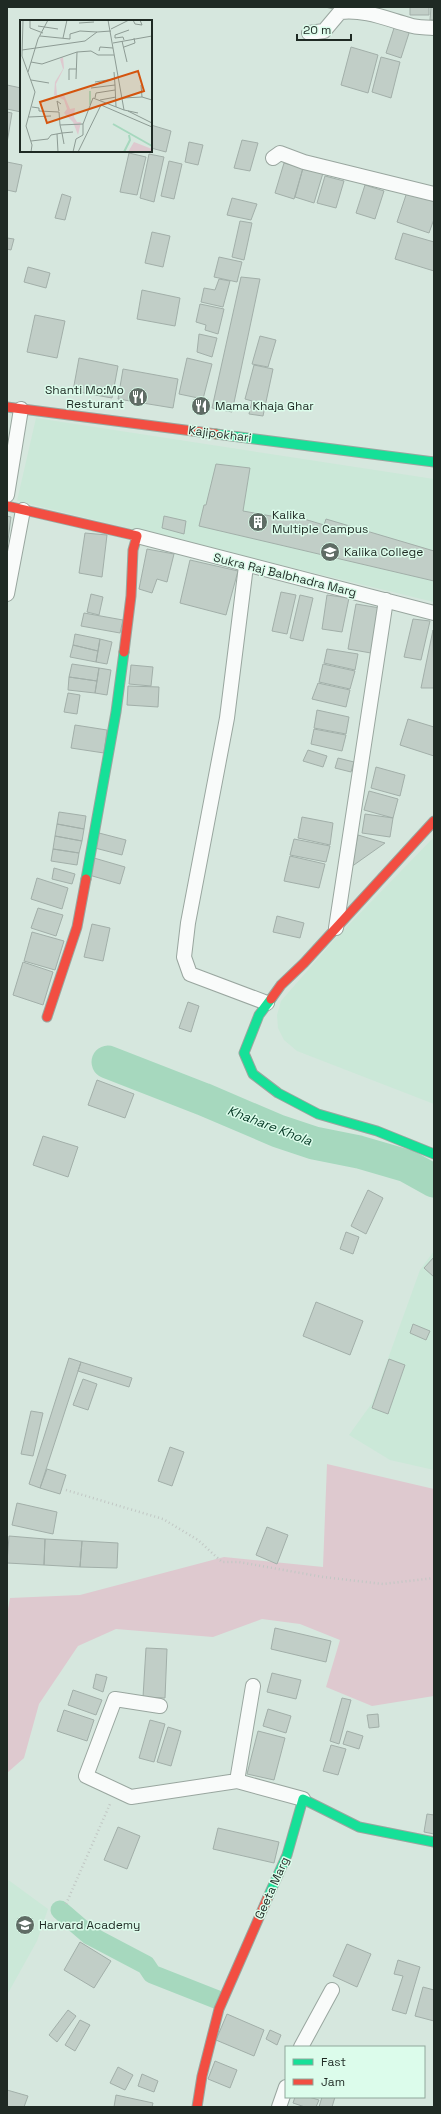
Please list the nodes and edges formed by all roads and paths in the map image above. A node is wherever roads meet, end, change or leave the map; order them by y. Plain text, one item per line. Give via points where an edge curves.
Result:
1 (434, 28) edge
2 (309, 33) dead end
3 (273, 158) dead end
4 (434, 194) edge
5 (14, 408) edge
6 (434, 462) edge
7 (7, 494) edge
8 (7, 506) edge
9 (23, 510) junction
10 (137, 536) junction
11 (246, 566) junction
12 (7, 594) edge
13 (386, 600) junction
14 (434, 614) edge
15 (434, 821) edge
16 (336, 928) junction
17 (267, 1003) junction
18 (47, 1017) dead end
19 (434, 1154) edge
20 (66, 1490) dead end
21 (434, 1578) edge
22 (253, 1686) dead end
23 (160, 1706) dead end
24 (237, 1781) junction
25 (116, 1789) junction
26 (303, 1799) junction
27 (434, 1842) edge
28 (66, 1904) dead end
29 (332, 1990) dead end
30 (302, 2046) edge
31 (285, 2090) edge
32 (197, 2107) edge
33 (279, 2107) edge

1 - 2 street via 411,26 389,18 350,11 340,12 324,31
3 - 4 street via 280,153 304,162
5 - 6 street, Kajipokhari
5 - 7 street
8 - 9 street
9 - 10 street
9 - 12 street
10 - 11 street, Sukra Raj Balbhadra Marg
10 - 18 street via 133,550 131,596 116,712 94,841 77,927
11 - 13 street, Sukra Raj Balbhadra Marg
11 - 17 street via 227,718 188,923 184,957 190,974
13 - 14 street, Sukra Raj Balbhadra Marg
13 - 16 street
15 - 16 street
16 - 17 street
17 - 19 street via 254,1023 244,1053 253,1074 278,1093 318,1114 377,1131
20 - 21 path via 163,1519 198,1540 222,1562 239,1562 323,1577 383,1584
22 - 24 street
23 - 25 street via 114,1699 86,1776
24 - 25 street via 131,1796
24 - 26 street
25 - 28 path
26 - 27 street via 359,1827
26 - 32 street, Geeta Marg via 287,1855 219,2009
29 - 30 street
31 - 33 street

